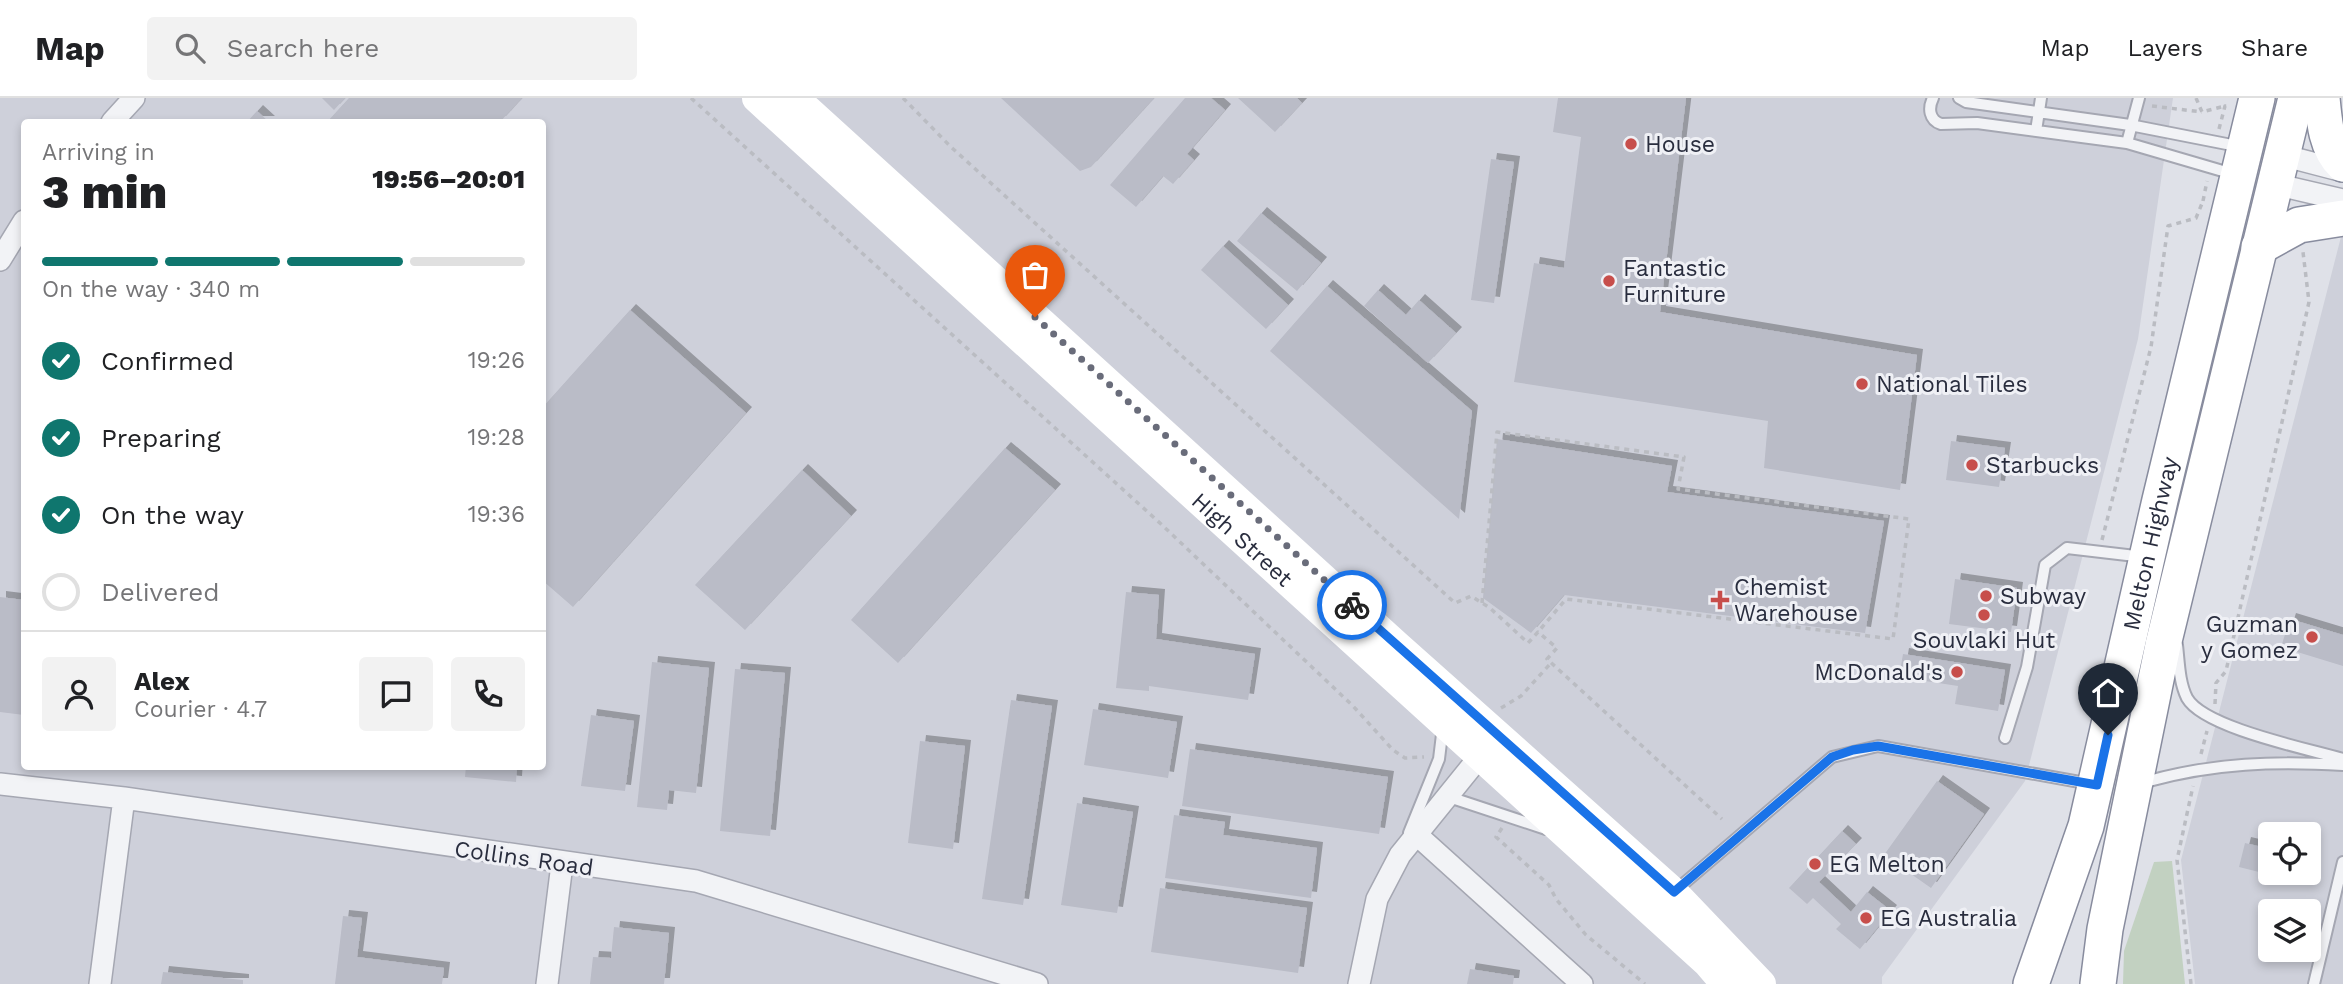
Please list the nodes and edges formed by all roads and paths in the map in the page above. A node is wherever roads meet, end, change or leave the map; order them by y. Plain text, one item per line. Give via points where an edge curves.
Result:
1 (134, 98) edge
2 (691, 98) edge
3 (757, 98) edge
4 (794, 98) edge
5 (903, 98) edge
6 (1933, 98) edge
7 (2041, 98) edge
8 (2196, 98) edge
9 (2296, 98) edge
10 (2322, 98) edge
11 (1963, 100) edge
12 (2138, 101) edge
13 (2241, 102) edge
14 (2202, 111) junction
15 (2039, 113) junction
16 (115, 119) edge
17 (1960, 124) junction
18 (2130, 125) junction
19 (2036, 131) junction
20 (2127, 143) junction
21 (2240, 162) junction
22 (2343, 164) edge
23 (2278, 170) junction
24 (2343, 171) edge
25 (2343, 200) edge
26 (2203, 201) dead end
27 (2343, 218) edge
28 (21, 226) edge
29 (2302, 244) dead end
30 (2259, 247) junction
31 (0, 260) edge
32 (2099, 552) junction
33 (2147, 558) junction
34 (1482, 603) junction
35 (2173, 607) junction
36 (1538, 632) junction
37 (2211, 717) junction
38 (1444, 721) junction
39 (2005, 738) dead end
40 (1489, 745) junction
41 (1419, 758) dead end
42 (2343, 760) edge
43 (2343, 765) edge
44 (2197, 768) junction
45 (0, 784) edge
46 (2097, 785) junction
47 (2133, 795) junction
48 (1449, 797) junction
49 (124, 798) junction
50 (1722, 819) dead end
51 (1417, 835) junction
52 (1572, 838) junction
53 (1399, 855) junction
54 (2343, 863) edge
55 (562, 864) junction
56 (1669, 903) junction
57 (1717, 974) edge
58 (100, 984) edge
59 (547, 984) edge
60 (1037, 984) edge
61 (1359, 984) edge
62 (1582, 984) edge
63 (1761, 984) edge
64 (2031, 984) edge
65 (2098, 984) edge
66 (2191, 984) edge
67 (2314, 984) edge

1 - 16 street
2 - 41 path via 1161,524 1353,706 1393,750 1405,758
3 - 38 main road, High Street
4 - 40 main road, High Street
5 - 34 path via 951,147 1455,603 1471,596
6 - 17 lane via 1929,107 1937,123
7 - 15 lane
8 - 14 path
9 - 23 highway, Melton Highway
10 - 22 highway via 2325,125 2335,156
11 - 15 lane
11 - 17 lane
12 - 14 path
12 - 18 lane
13 - 14 path
13 - 21 highway, Melton Highway
15 - 18 lane
15 - 19 lane
17 - 19 lane
18 - 20 lane
18 - 21 lane
19 - 20 lane
20 - 21 lane
21 - 23 highway
21 - 33 highway, Melton Highway
23 - 24 street
23 - 25 street
23 - 30 highway, Melton Highway
26 - 32 path via 2196,218 2168,226 2151,347
27 - 30 highway via 2300,225
28 - 31 street
29 - 37 path via 2309,302 2226,671 2216,683 2217,701
30 - 35 highway, Melton Highway
32 - 33 lane
32 - 39 lane via 2067,548 2045,565 2027,667
33 - 46 highway, Melton Highway
34 - 36 path via 1528,643
34 - 36 path via 1497,432 1684,457 1678,489 1909,519 1894,639 1566,599
35 - 37 lane via 2181,679 2188,699
35 - 47 highway, Melton Highway
36 - 50 path via 1558,648 1547,659
37 - 42 lane
37 - 44 path
38 - 40 main road, High Street
38 - 53 lane via 1439,759
40 - 48 street
40 - 52 main road, High Street
40 - 56 main road, High Street
43 - 44 lane via 2287,762
44 - 47 lane via 2149,781
44 - 66 path via 2177,860
45 - 49 street, Collins Road
46 - 56 lane via 1878,746 1853,750 1832,757
46 - 64 highway, Melton Highway
47 - 65 highway, Melton Highway
48 - 51 street
48 - 52 lane
49 - 55 street, Collins Road
49 - 58 street
51 - 53 street
51 - 62 street
52 - 57 main road, High Street
53 - 61 street via 1377,899
54 - 67 lane
55 - 59 street
55 - 60 street, Collins Road via 696,881
56 - 57 lane
56 - 63 main road, High Street

